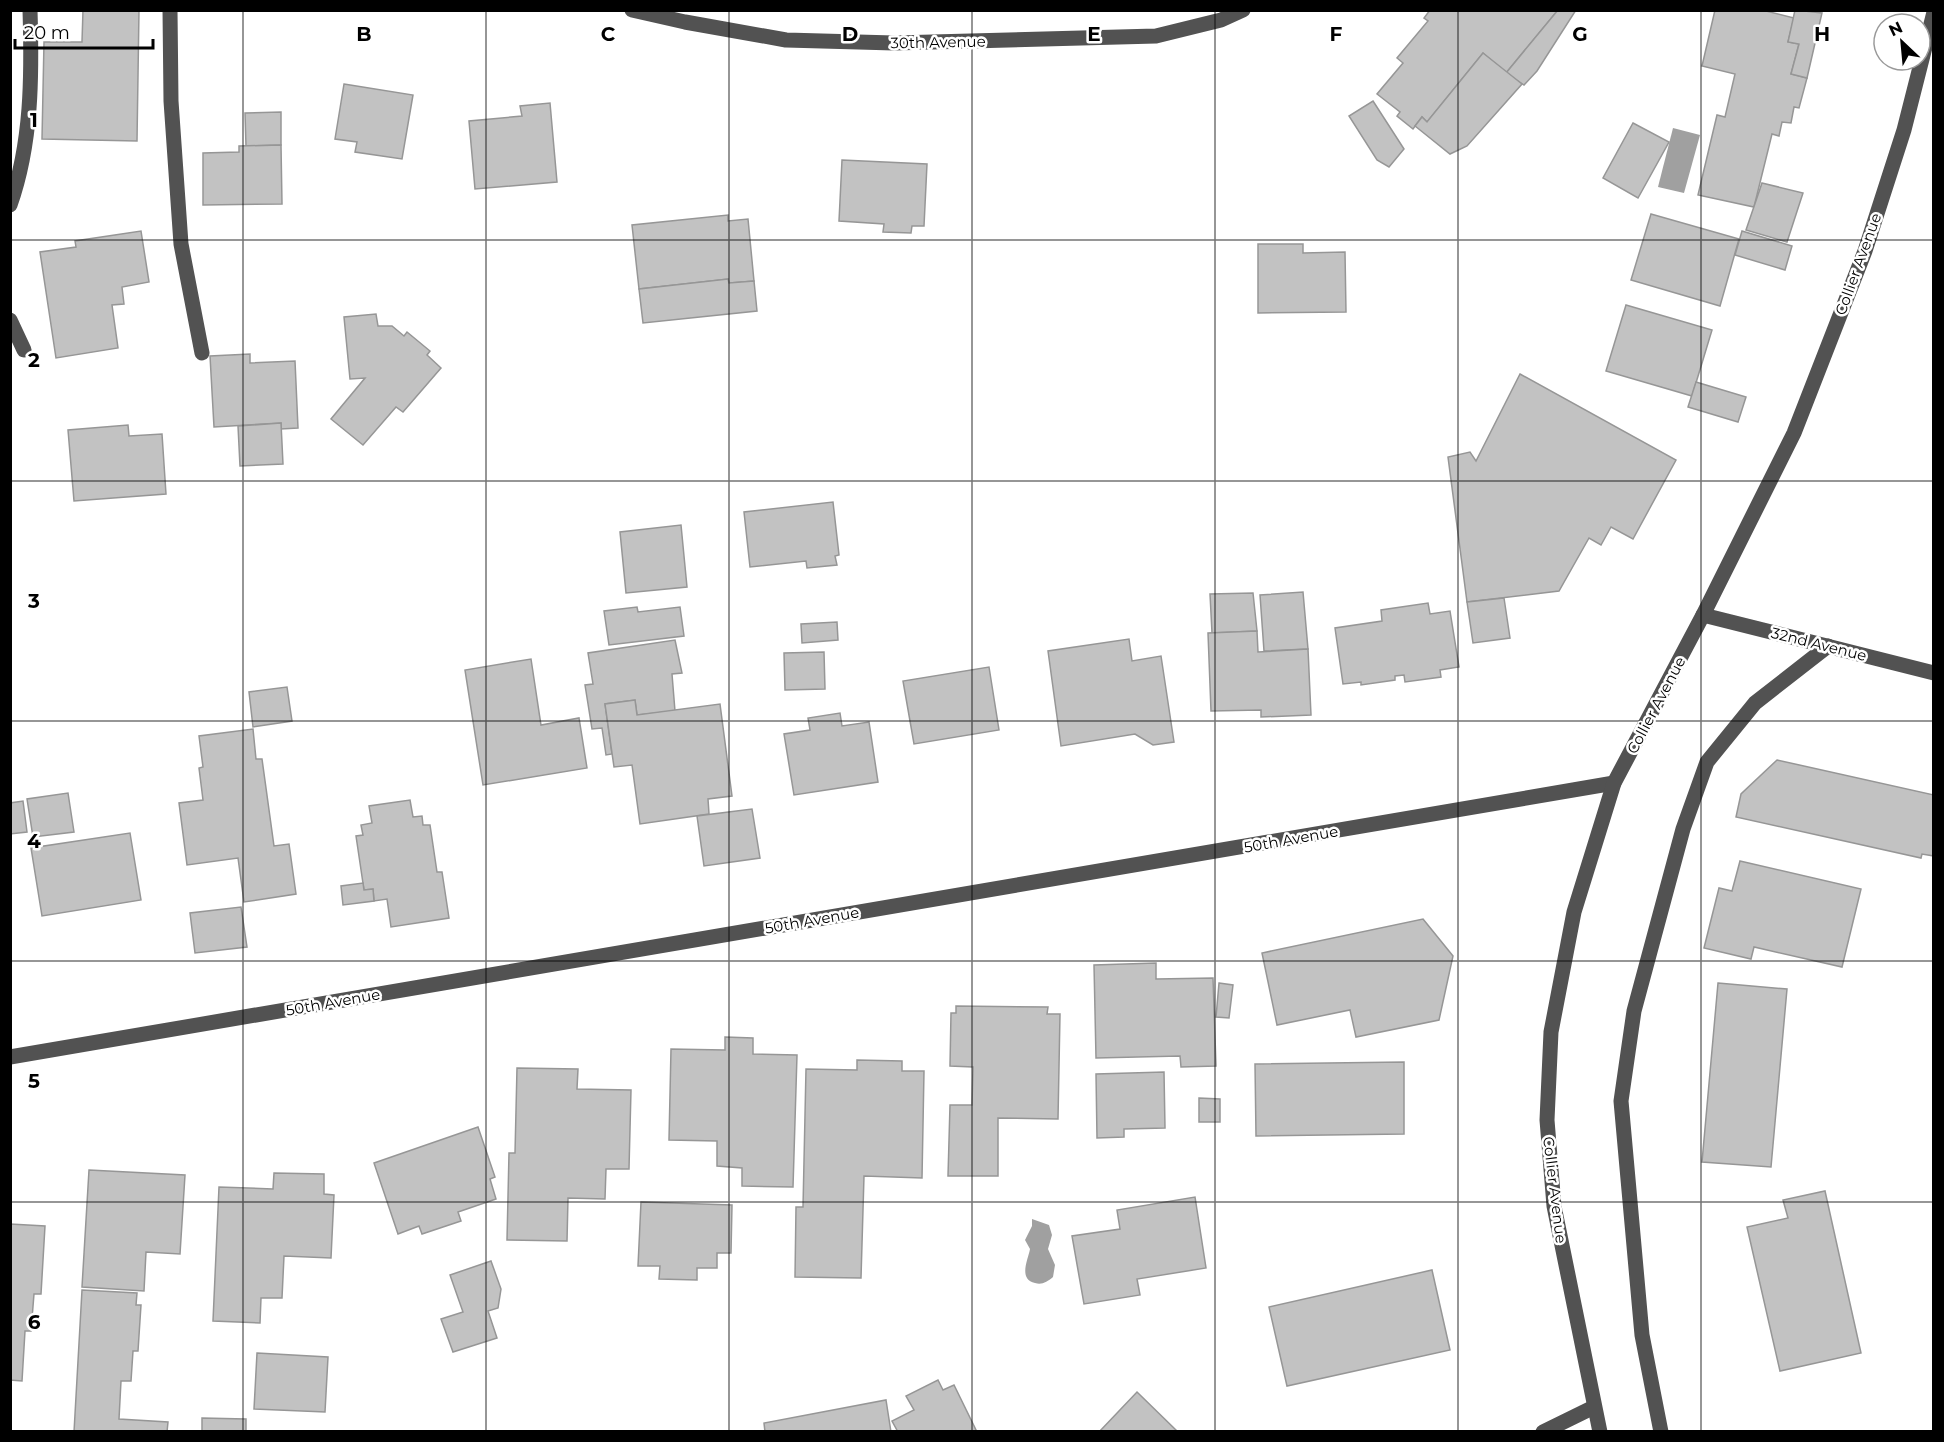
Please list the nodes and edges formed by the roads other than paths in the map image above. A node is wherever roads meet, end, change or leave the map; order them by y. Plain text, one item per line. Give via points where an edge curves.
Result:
1 (30, 10) edge
2 (170, 10) edge
3 (632, 10) edge
4 (1243, 10) edge
5 (1934, 12) edge
6 (10, 205) edge
7 (10, 320) edge
8 (24, 350) dead end
9 (202, 353) dead end
10 (1703, 615) junction
11 (1828, 646) junction
12 (1934, 673) edge
13 (1614, 783) junction
14 (10, 1057) edge
15 (1594, 1407) junction
16 (1543, 1431) edge
17 (1600, 1431) edge
18 (1661, 1431) edge

1 - 6 street via 32,76 23,156
2 - 9 street via 171,101 181,244
3 - 4 street, 30th Avenue via 786,40 894,43 1156,36 1221,20
5 - 10 street, Collier Avenue via 1904,130 1865,250 1794,433
7 - 8 street
10 - 11 street, 32nd Avenue
10 - 13 street, Collier Avenue
11 - 12 street, 32nd Avenue
11 - 18 street via 1755,703 1707,762 1683,829 1634,1011 1621,1101 1642,1335
13 - 14 street, 50th Avenue
13 - 15 street, Collier Avenue via 1574,912 1551,1032 1547,1120 1554,1206
15 - 16 street
15 - 17 street, Collier Avenue

